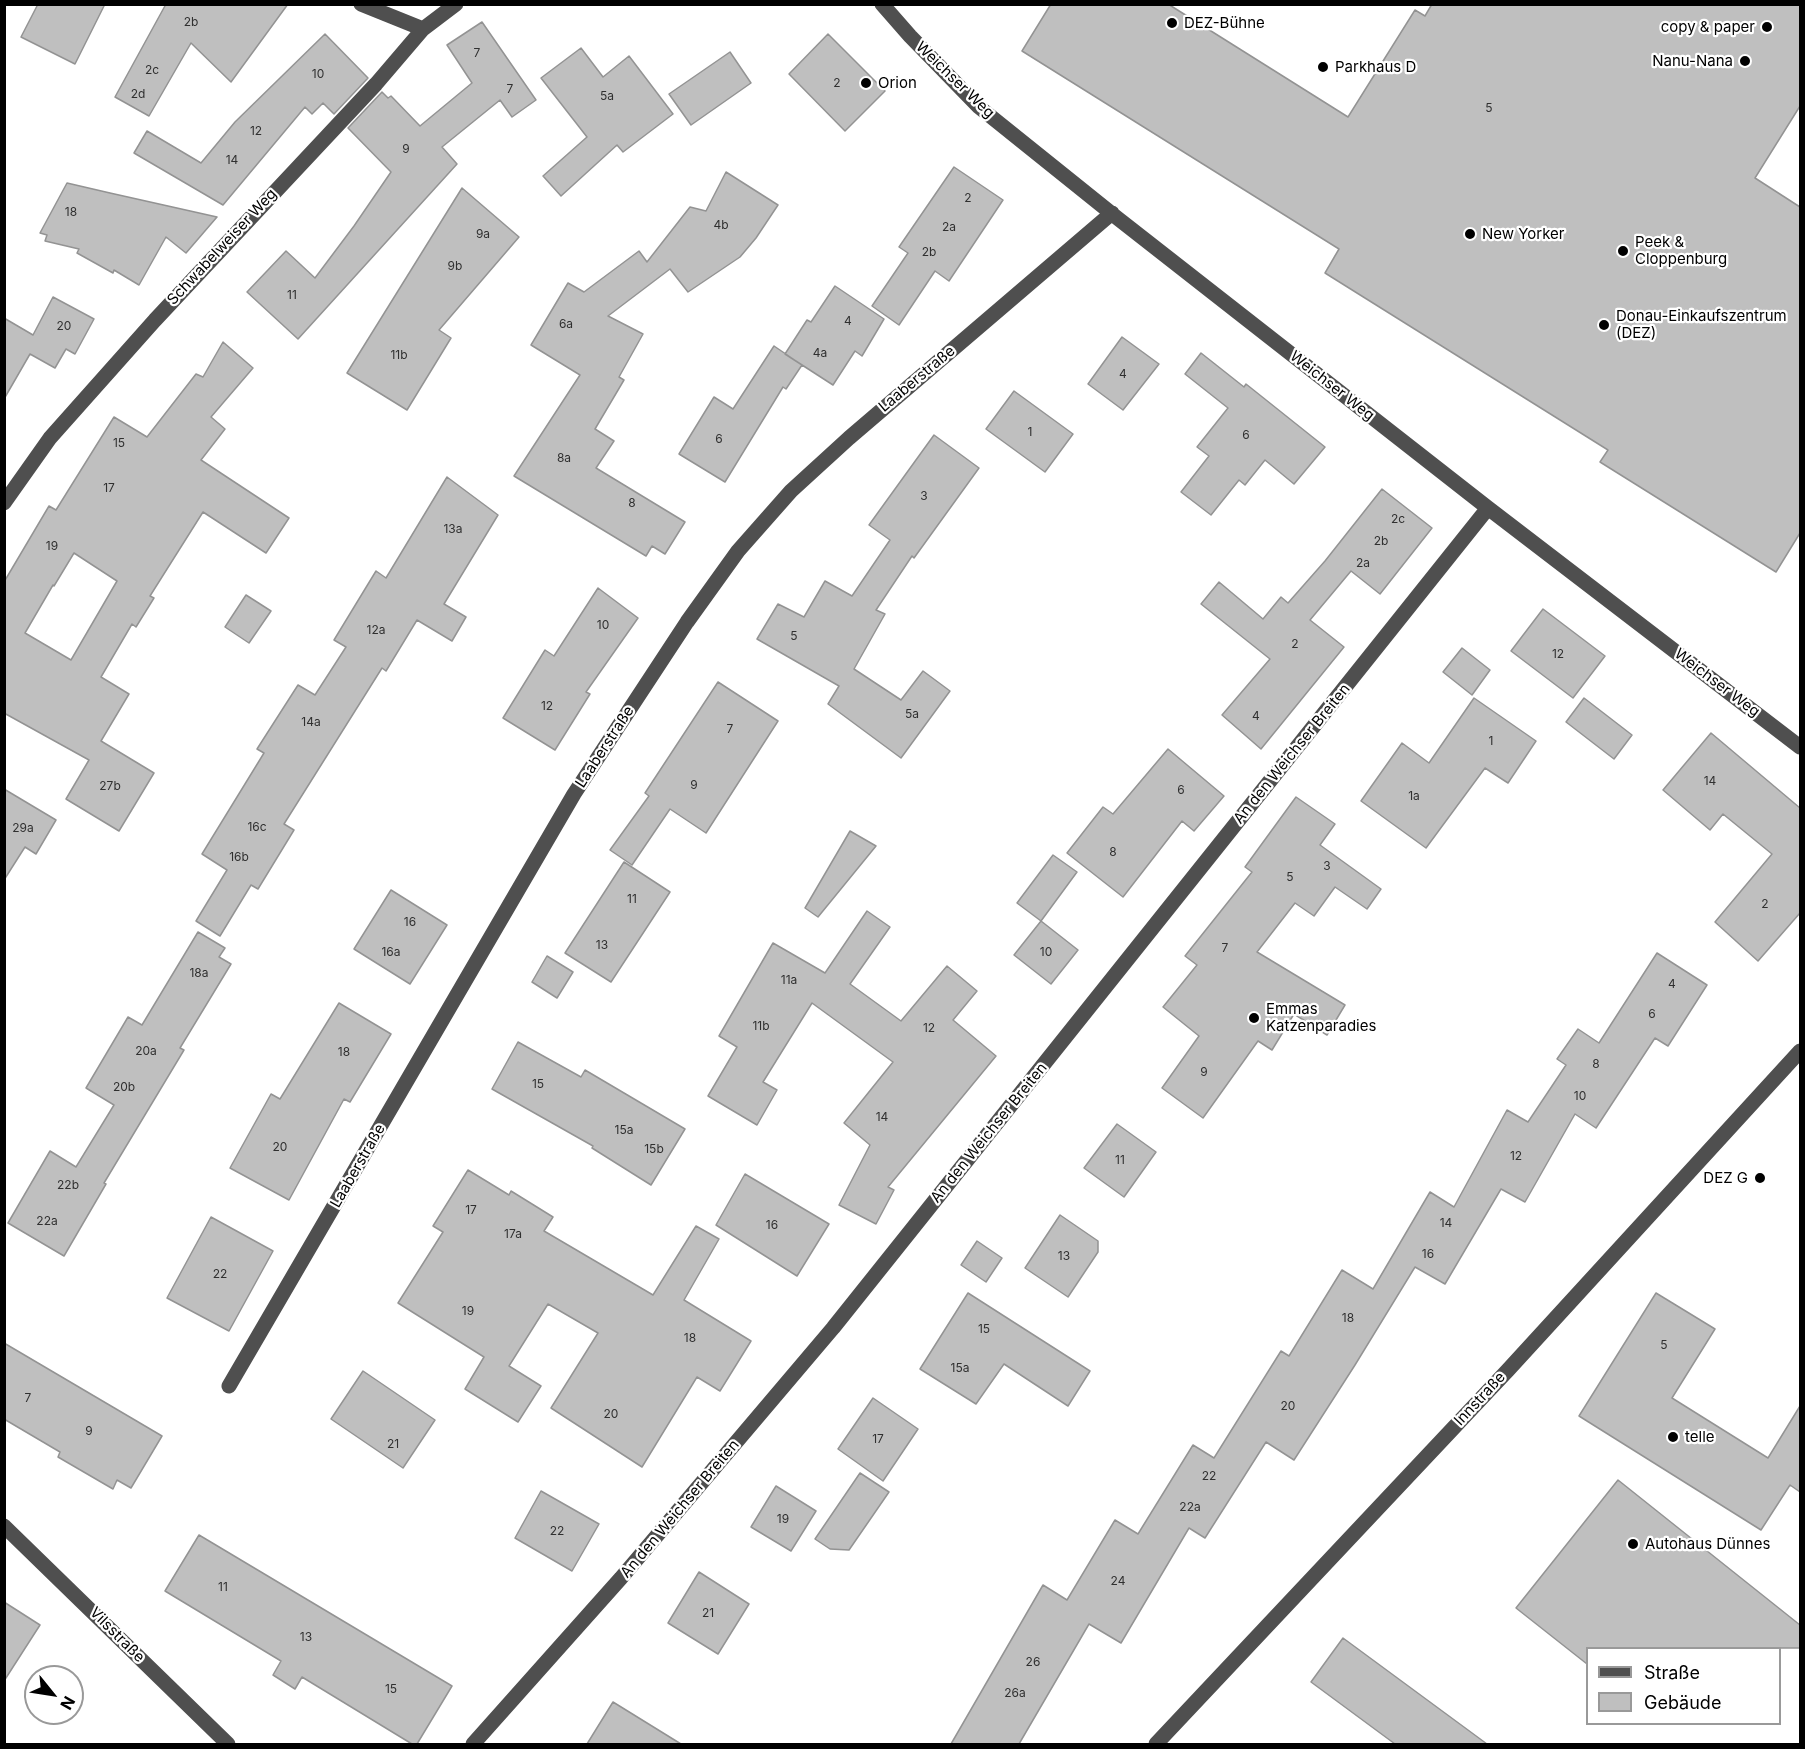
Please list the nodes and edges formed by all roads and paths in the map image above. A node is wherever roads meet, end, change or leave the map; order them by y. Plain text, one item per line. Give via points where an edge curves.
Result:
1 (361, 4) edge
2 (456, 4) edge
3 (882, 4) edge
4 (423, 29) junction
5 (1112, 213) junction
6 (4, 503) edge
7 (1488, 508) junction
8 (1800, 747) edge
9 (1800, 1051) edge
10 (229, 1386) dead end
11 (4, 1526) edge
12 (228, 1744) edge
13 (473, 1744) edge
14 (1156, 1744) edge

1 - 4 street
2 - 4 street, Schwabelweiser Weg
3 - 5 street, Weichser Weg via 979,107
4 - 6 street, Schwabelweiser Weg via 154,320 50,438
5 - 7 street, Weichser Weg
5 - 10 street, Laaberstraße via 849,438 791,491 738,551 574,794
7 - 8 street, Weichser Weg
7 - 13 street, An den Weichser Breiten via 833,1328 621,1578
9 - 14 street, Innstraße
11 - 12 street, Vilsstraße

